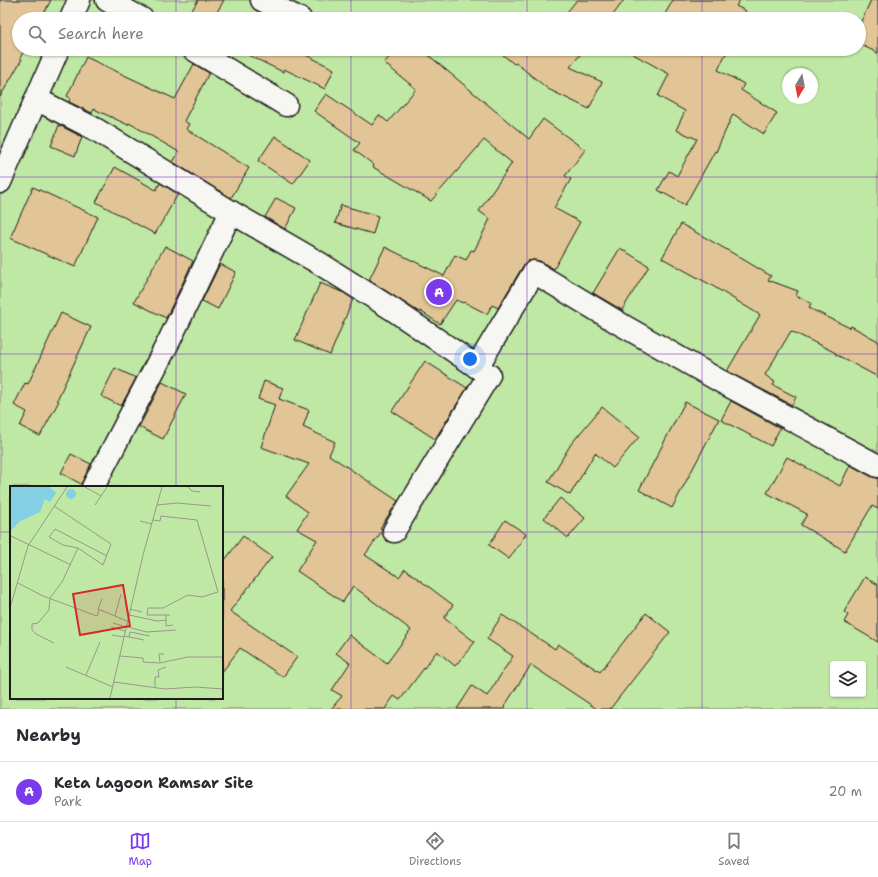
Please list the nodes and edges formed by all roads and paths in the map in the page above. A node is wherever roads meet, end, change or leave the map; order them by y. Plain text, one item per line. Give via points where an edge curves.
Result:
1 (79, 0) edge
2 (107, 0) edge
3 (262, 0) edge
4 (73, 12) edge
5 (129, 12) edge
6 (286, 12) edge
7 (55, 56) edge
8 (205, 56) edge
9 (36, 99) junction
10 (286, 105) dead end
11 (0, 182) edge
12 (231, 212) junction
13 (477, 367) junction
14 (878, 466) edge
15 (94, 486) edge
16 (394, 531) dead end

1 - 4 street
2 - 5 street
3 - 6 street
7 - 9 street
8 - 10 street
9 - 11 street
9 - 12 street via 95,129
12 - 13 street via 385,304
12 - 15 street via 169,341
13 - 14 street via 534,272 720,381
13 - 16 street via 489,376

